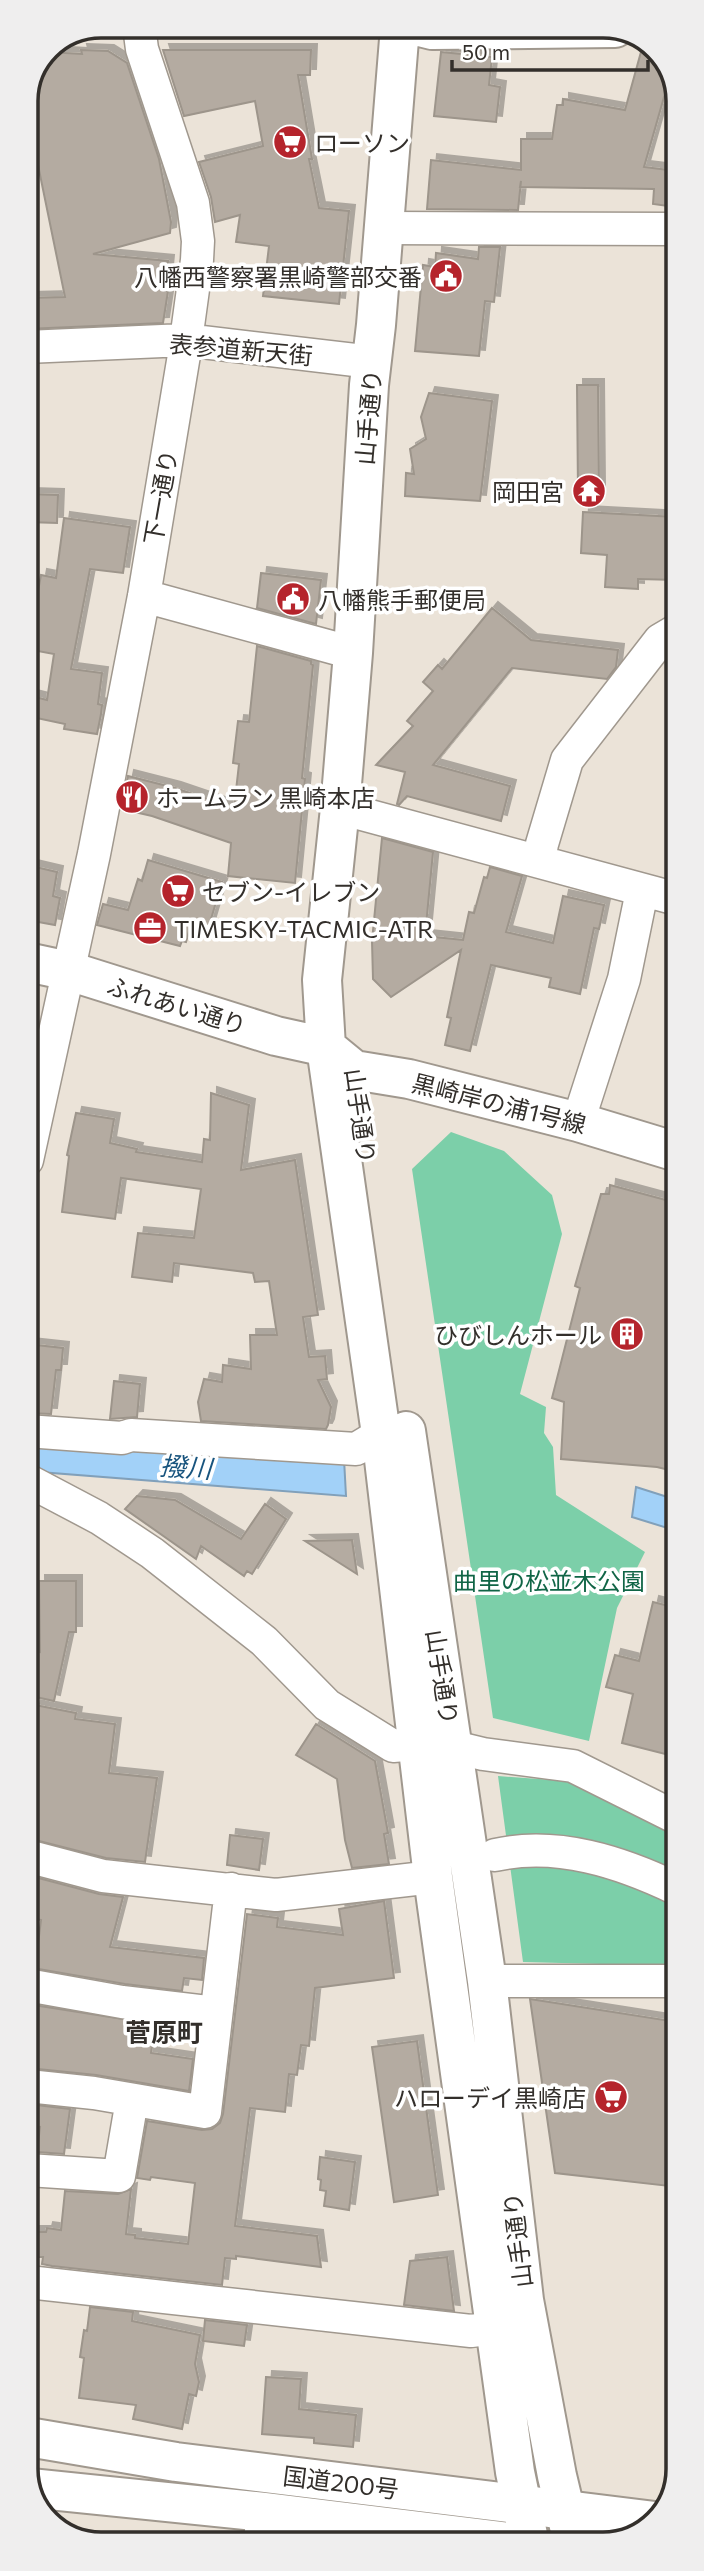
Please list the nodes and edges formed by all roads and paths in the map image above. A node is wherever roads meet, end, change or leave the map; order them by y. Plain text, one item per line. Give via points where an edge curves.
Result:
1 (141, 38) edge
2 (399, 39) edge
3 (383, 228) junction
4 (666, 229) edge
5 (185, 340) junction
6 (38, 346) edge
7 (372, 362) junction
8 (144, 596) junction
9 (666, 636) edge
10 (353, 653) junction
11 (340, 808) junction
12 (539, 861) junction
13 (642, 891) junction
14 (666, 897) edge
15 (38, 964) edge
16 (69, 971) junction
17 (340, 1059) junction
18 (38, 1107) edge
19 (578, 1122) junction
20 (666, 1149) edge
21 (38, 1432) edge
22 (381, 1434) junction
23 (38, 1486) edge
24 (416, 1744) junction
25 (454, 1748) junction
26 (666, 1812) edge
27 (495, 1855) dead end
28 (38, 1859) edge
29 (433, 1877) junction
30 (666, 1884) edge
31 (231, 1889) junction
32 (487, 1981) junction
33 (666, 1982) edge
34 (38, 1987) edge
35 (216, 2013) junction
36 (38, 2087) edge
37 (132, 2100) junction
38 (38, 2171) edge
39 (38, 2283) edge
40 (495, 2329) junction
41 (38, 2439) edge
42 (42, 2490) edge
43 (521, 2506) junction
44 (636, 2522) edge
45 (569, 2527) edge
46 (261, 2528) edge
47 (330, 2532) edge
48 (527, 2532) edge

1 - 5 street, 下一通り via 196,222 197,260
2 - 3 main road, 山手通り
3 - 4 street
3 - 7 main road, 山手通り
5 - 6 street, 表参道新天街
5 - 7 street, 表参道新天街
5 - 8 street, 下一通り
7 - 10 main road, 山手通り
8 - 10 street
8 - 16 street, 下一通り
9 - 12 street via 567,760
10 - 11 main road, 山手通り
11 - 12 street
11 - 17 main road, 山手通り via 345,986
12 - 13 street
13 - 14 street
13 - 19 street via 624,979
15 - 16 main road, ふれあい通り
16 - 17 main road, ふれあい通り
16 - 18 street, 下一通り
17 - 19 main road, 黒崎岸の浦1号線
17 - 22 main road, 山手通り
17 - 25 main road, 山手通り
19 - 20 main road, 黒崎岸の浦1号線
21 - 22 street via 356,1449
22 - 24 main road, 山手通り
23 - 24 street via 152,1553 264,1640 327,1705 393,1746
24 - 25 street
24 - 29 main road, 山手通り
25 - 26 street via 573,1766
25 - 32 main road, 山手通り
27 - 30 street via 520,1849 563,1850
28 - 31 street via 103,1876
29 - 31 street via 276,1895
29 - 40 main road, 山手通り
31 - 35 street
32 - 33 street
32 - 45 main road, 山手通り via 524,2300
34 - 35 street
35 - 37 street via 205,2112
36 - 37 street
37 - 38 street via 119,2176
39 - 40 street via 471,2331
40 - 43 main road, 山手通り
41 - 43 main road, 国道200号 via 176,2462
42 - 46 main road, 国道200号
43 - 45 main road, 国道200号
43 - 48 main road, 山手通り
44 - 45 main road, 国道200号
46 - 47 main road, 国道200号

